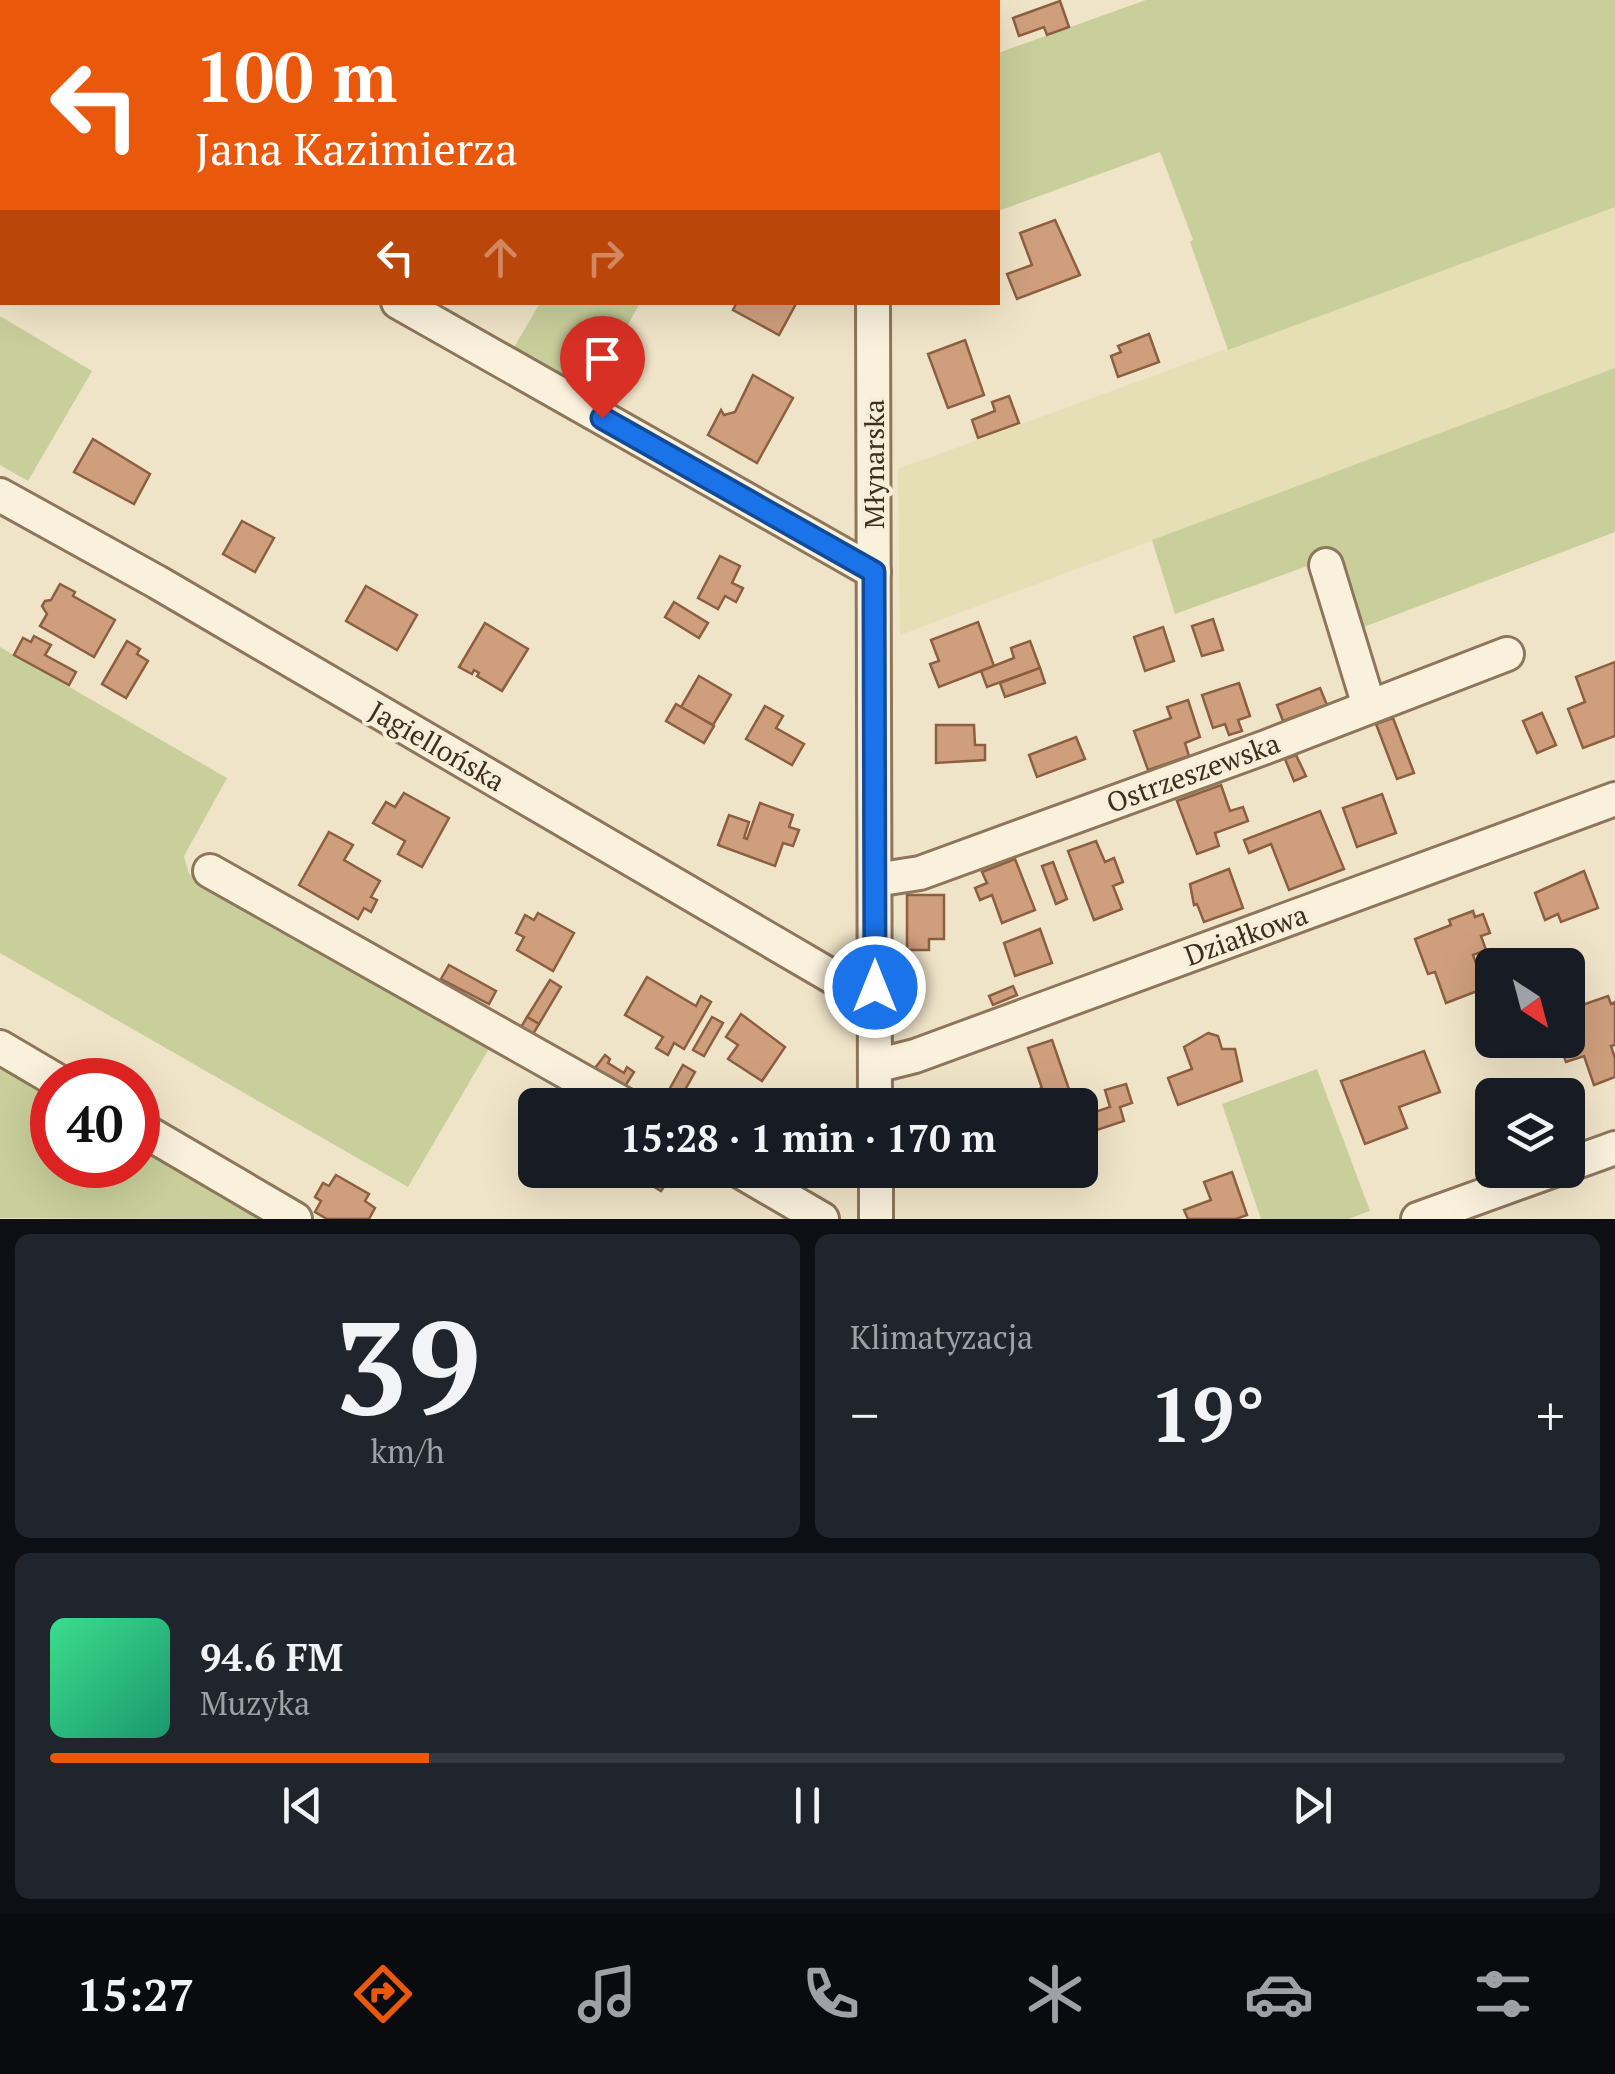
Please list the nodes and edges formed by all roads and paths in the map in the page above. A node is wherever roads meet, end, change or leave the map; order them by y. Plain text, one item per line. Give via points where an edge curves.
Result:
1 (403, 305) edge
2 (873, 305) edge
3 (0, 495) edge
4 (1326, 566) dead end
5 (874, 572) junction
6 (1507, 654) dead end
7 (1370, 706) junction
8 (1615, 798) edge
9 (210, 872) dead end
10 (875, 880) junction
11 (875, 987) junction
12 (0, 1047) edge
13 (30, 1065) edge
14 (875, 1066) junction
15 (595, 1088) edge
16 (875, 1088) edge
17 (160, 1140) edge
18 (1615, 1148) edge
19 (1585, 1159) edge
20 (769, 1188) edge
21 (876, 1188) edge
22 (1504, 1188) edge
23 (295, 1219) edge
24 (822, 1219) edge
25 (876, 1219) edge
26 (1418, 1219) edge

1 - 5 street
2 - 5 street, Młynarska
3 - 11 street, Jagiellońska via 842,983
4 - 7 street
5 - 10 street, Młynarska
6 - 7 street, Ostrzeszewska
7 - 10 street, Ostrzeszewska via 920,872
8 - 14 street, Działkowa
9 - 15 street
10 - 11 street, Młynarska
11 - 14 street, Młynarska
12 - 13 street
14 - 16 street, Młynarska
17 - 23 street
18 - 19 street
20 - 24 street
21 - 25 street
22 - 26 street

